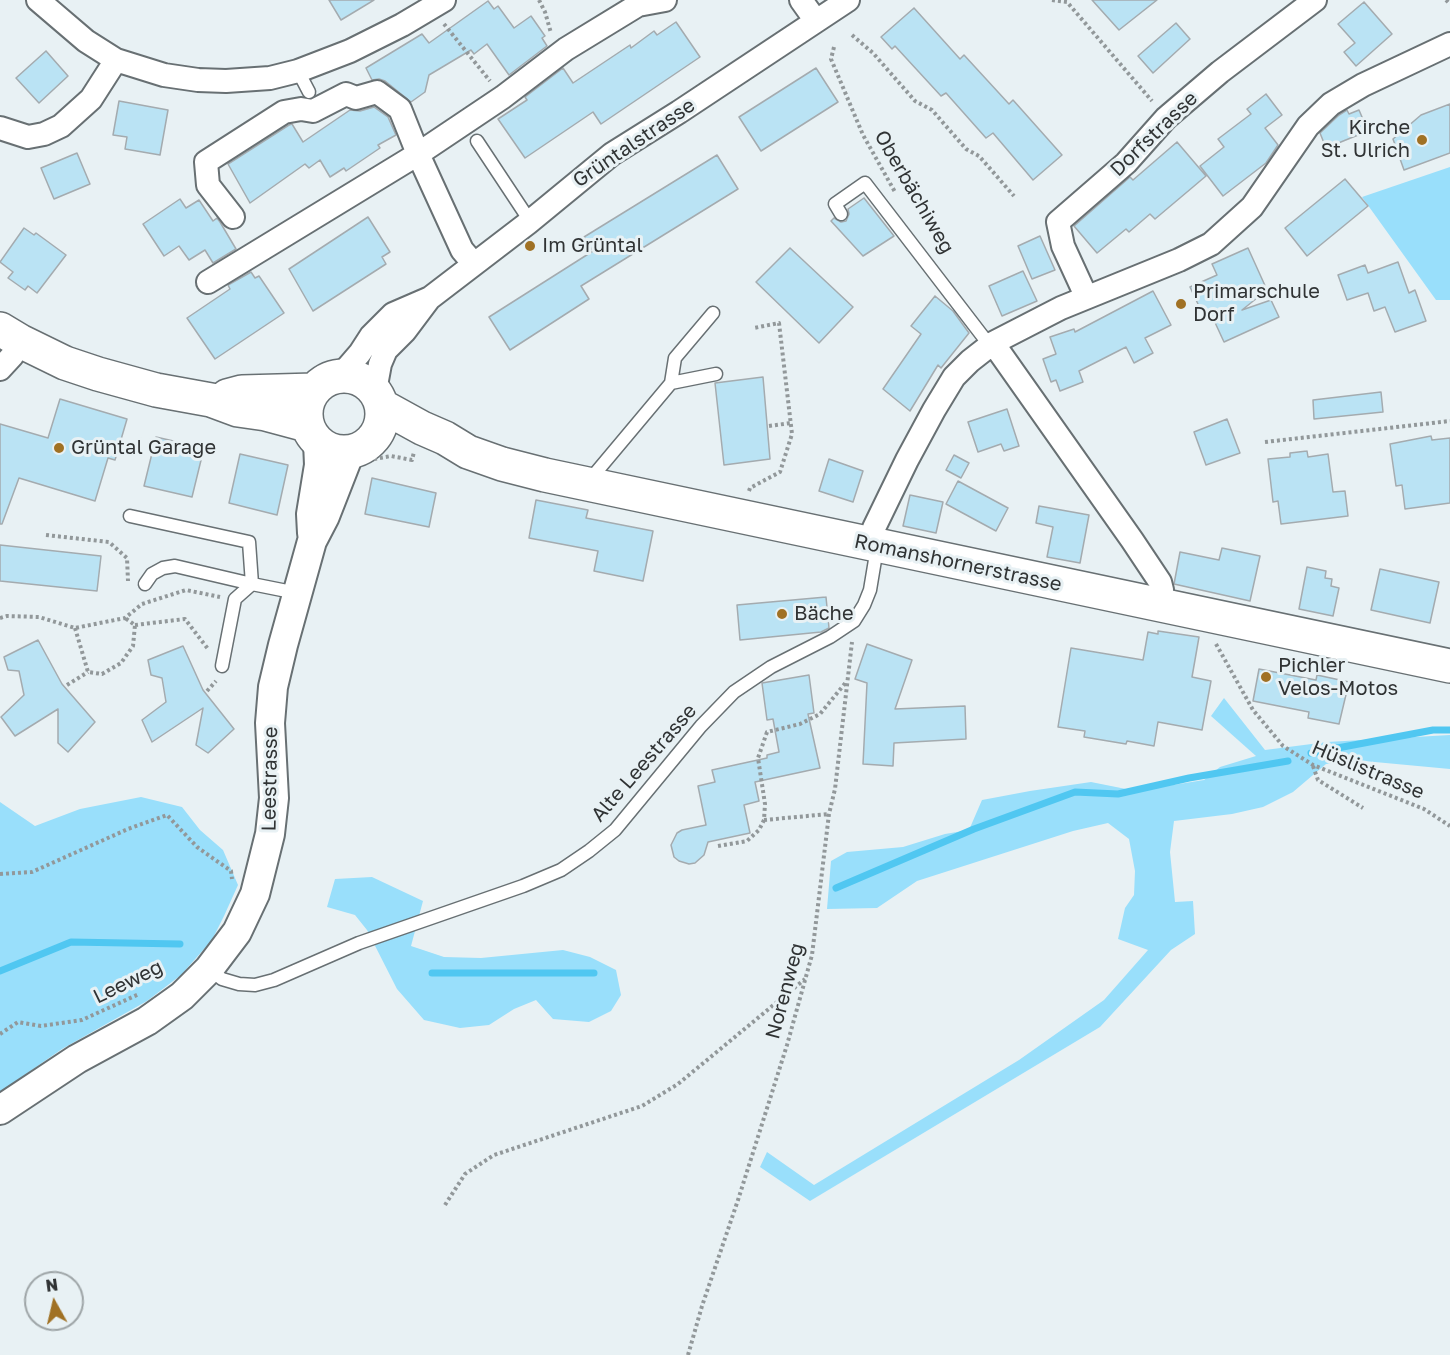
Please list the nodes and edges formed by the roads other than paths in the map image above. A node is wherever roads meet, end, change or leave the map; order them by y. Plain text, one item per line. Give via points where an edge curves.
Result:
1 (38, 0) edge
2 (665, 0) edge
3 (801, 0) edge
4 (848, 0) edge
5 (1315, 0) edge
6 (438, 4) edge
7 (816, 21) junction
8 (1450, 44) edge
9 (117, 60) junction
10 (298, 71) junction
11 (309, 92) dead end
12 (0, 128) edge
13 (477, 141) dead end
14 (418, 154) junction
15 (841, 214) dead end
16 (233, 217) dead end
17 (530, 221) junction
18 (474, 264) junction
19 (208, 282) dead end
20 (1086, 296) junction
21 (430, 298) junction
22 (713, 313) dead end
23 (10, 335) edge
24 (993, 343) junction
25 (0, 369) edge
26 (716, 374) dead end
27 (327, 382) junction
28 (671, 383) junction
29 (379, 398) junction
30 (211, 400) junction
31 (312, 434) junction
32 (364, 452) junction
33 (468, 452) junction
34 (587, 483) junction
35 (130, 516) dead end
36 (312, 541) junction
37 (873, 545) junction
38 (145, 584) dead end
39 (252, 584) junction
40 (297, 593) junction
41 (1158, 605) junction
42 (222, 666) road end
43 (1450, 666) edge
44 (209, 969) junction
45 (0, 1110) edge

1 - 9 street
2 - 14 street via 638,5 566,49
3 - 7 street
4 - 7 street, Grüntalstrasse
5 - 20 street, Dorfstrasse via 1166,118 1126,163 1058,222 1063,246
6 - 10 street via 350,51
7 - 17 street, Grüntalstrasse via 612,154
8 - 20 street via 1330,104 1308,126 1252,207 1210,244
9 - 10 street via 164,75 198,80 270,78
9 - 12 street via 91,99 60,126 28,137
10 - 11 lane
13 - 17 lane
14 - 16 street via 400,109 377,92 356,98 346,94 313,111 284,112 206,162 208,185
14 - 18 street via 462,250
14 - 19 street via 259,242
15 - 24 lane via 835,204 864,183 984,338
17 - 18 street, Grüntalstrasse
18 - 21 street, Grüntalstrasse
20 - 24 street
21 - 27 street, Grüntalstrasse via 393,314
21 - 29 street, Grüntalstrasse via 386,350 380,364
22 - 28 lane via 675,358
23 - 25 street via 12,356
23 - 30 main road via 65,363 98,374
24 - 37 street via 954,377 934,410 874,528
24 - 41 street via 1160,582
26 - 28 lane
27 - 29 main road via 360,379
27 - 30 main road via 242,392
27 - 31 main road via 306,406
28 - 34 lane
29 - 32 main road via 379,430
29 - 33 main road, Romanshornerstrasse via 422,428
30 - 31 main road via 238,410 266,414
31 - 32 main road via 333,450
31 - 36 street, Leestrasse via 319,465 311,514
32 - 33 main road, Romanshornerstrasse
32 - 36 street, Leestrasse
33 - 34 main road, Romanshornerstrasse via 502,464
34 - 37 main road, Romanshornerstrasse
35 - 39 lane via 249,542
36 - 40 street, Leestrasse
37 - 41 main road, Romanshornerstrasse
37 - 44 lane, Alte Leestrasse via 870,590 854,621 734,692 615,830 561,870 359,943 274,980 239,984 222,979
38 - 39 lane via 152,574 175,566
39 - 40 lane
39 - 42 lane via 235,599
40 - 44 street, Leestrasse via 273,687 270,752 274,798 265,860 255,894 237,932
41 - 43 main road, Romanshornerstrasse
44 - 45 street, Leestrasse via 182,996 147,1021 77,1059

